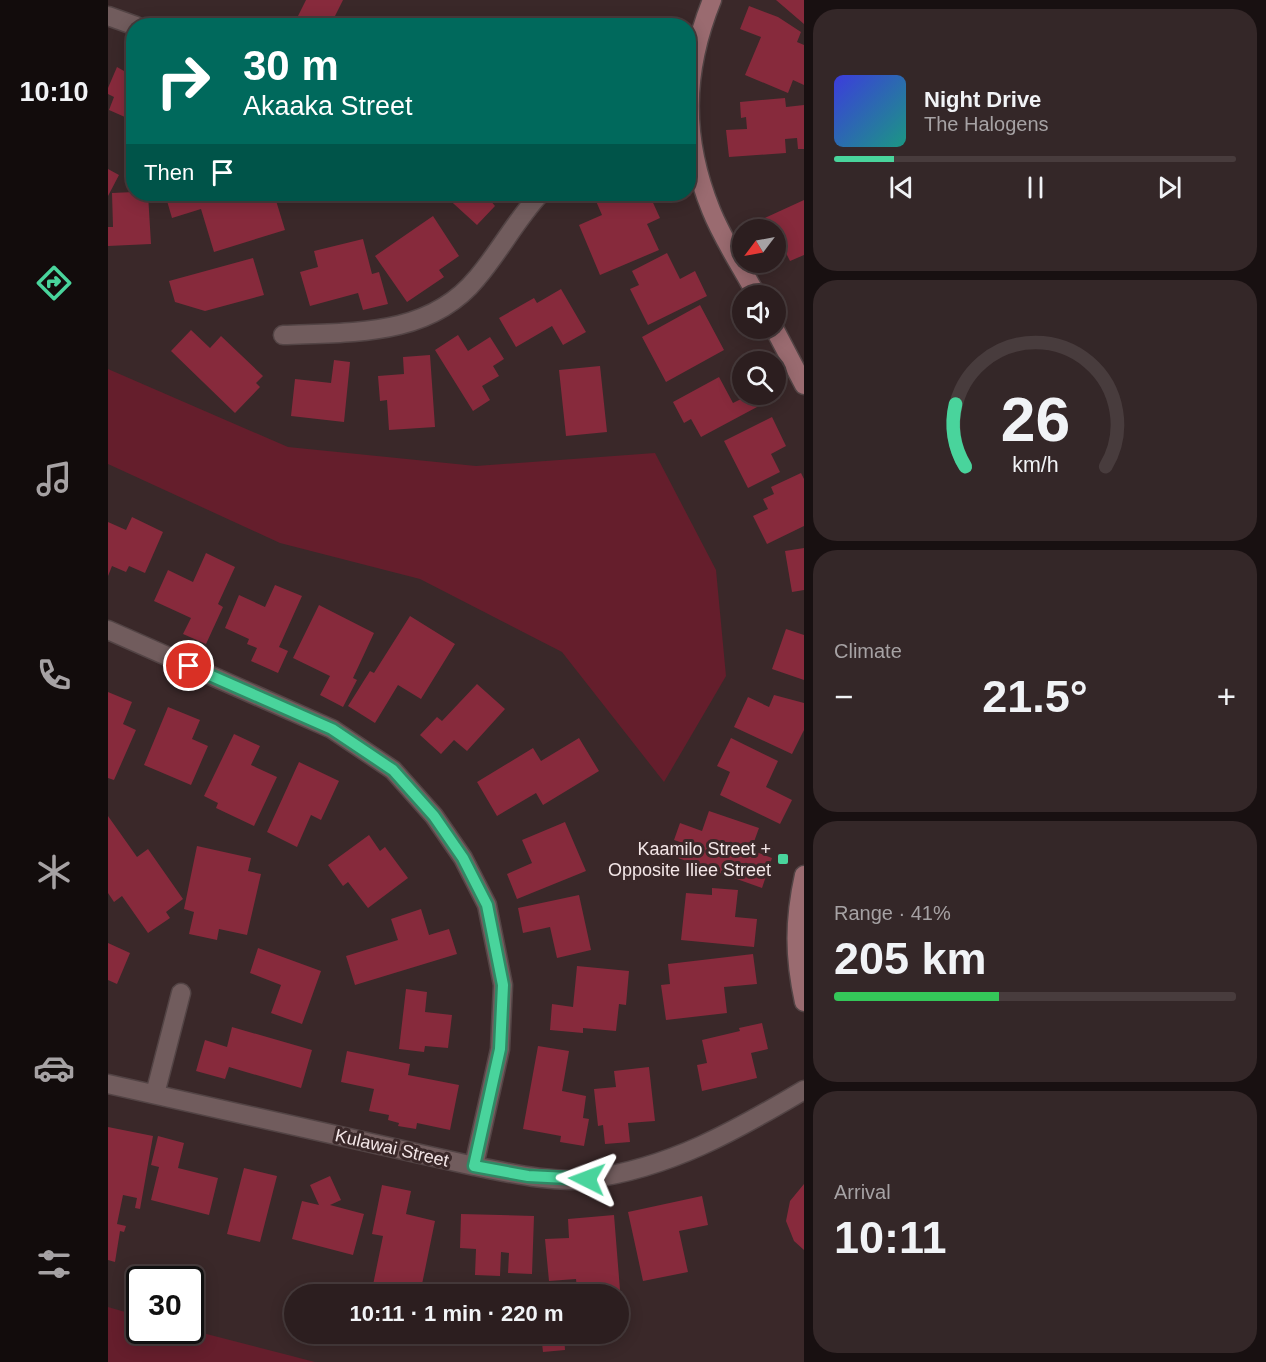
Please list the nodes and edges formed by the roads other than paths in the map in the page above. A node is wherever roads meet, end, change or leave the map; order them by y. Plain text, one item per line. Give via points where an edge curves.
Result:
1 (712, 0) edge
2 (108, 16) edge
3 (126, 22) edge
4 (696, 48) edge
5 (696, 162) edge
6 (535, 201) edge
7 (751, 285) edge
8 (283, 335) dead end
9 (780, 339) edge
10 (804, 385) edge
11 (108, 630) edge
12 (804, 875) edge
13 (181, 993) dead end
14 (804, 1002) edge
15 (108, 1084) edge
16 (804, 1090) edge
17 (155, 1094) junction
18 (474, 1166) junction

1 - 4 street
2 - 3 street
5 - 7 street via 711,211
6 - 8 street via 476,279 448,305 417,322 378,331
9 - 10 street
11 - 18 street via 332,729 393,770 434,816 463,858 487,905 503,985 500,1049
12 - 14 street via 796,913 797,969
13 - 17 street
15 - 17 street, Kulawai Street
16 - 18 street, Kulawai Street via 728,1135 657,1164 587,1179 528,1176
17 - 18 street, Kulawai Street

